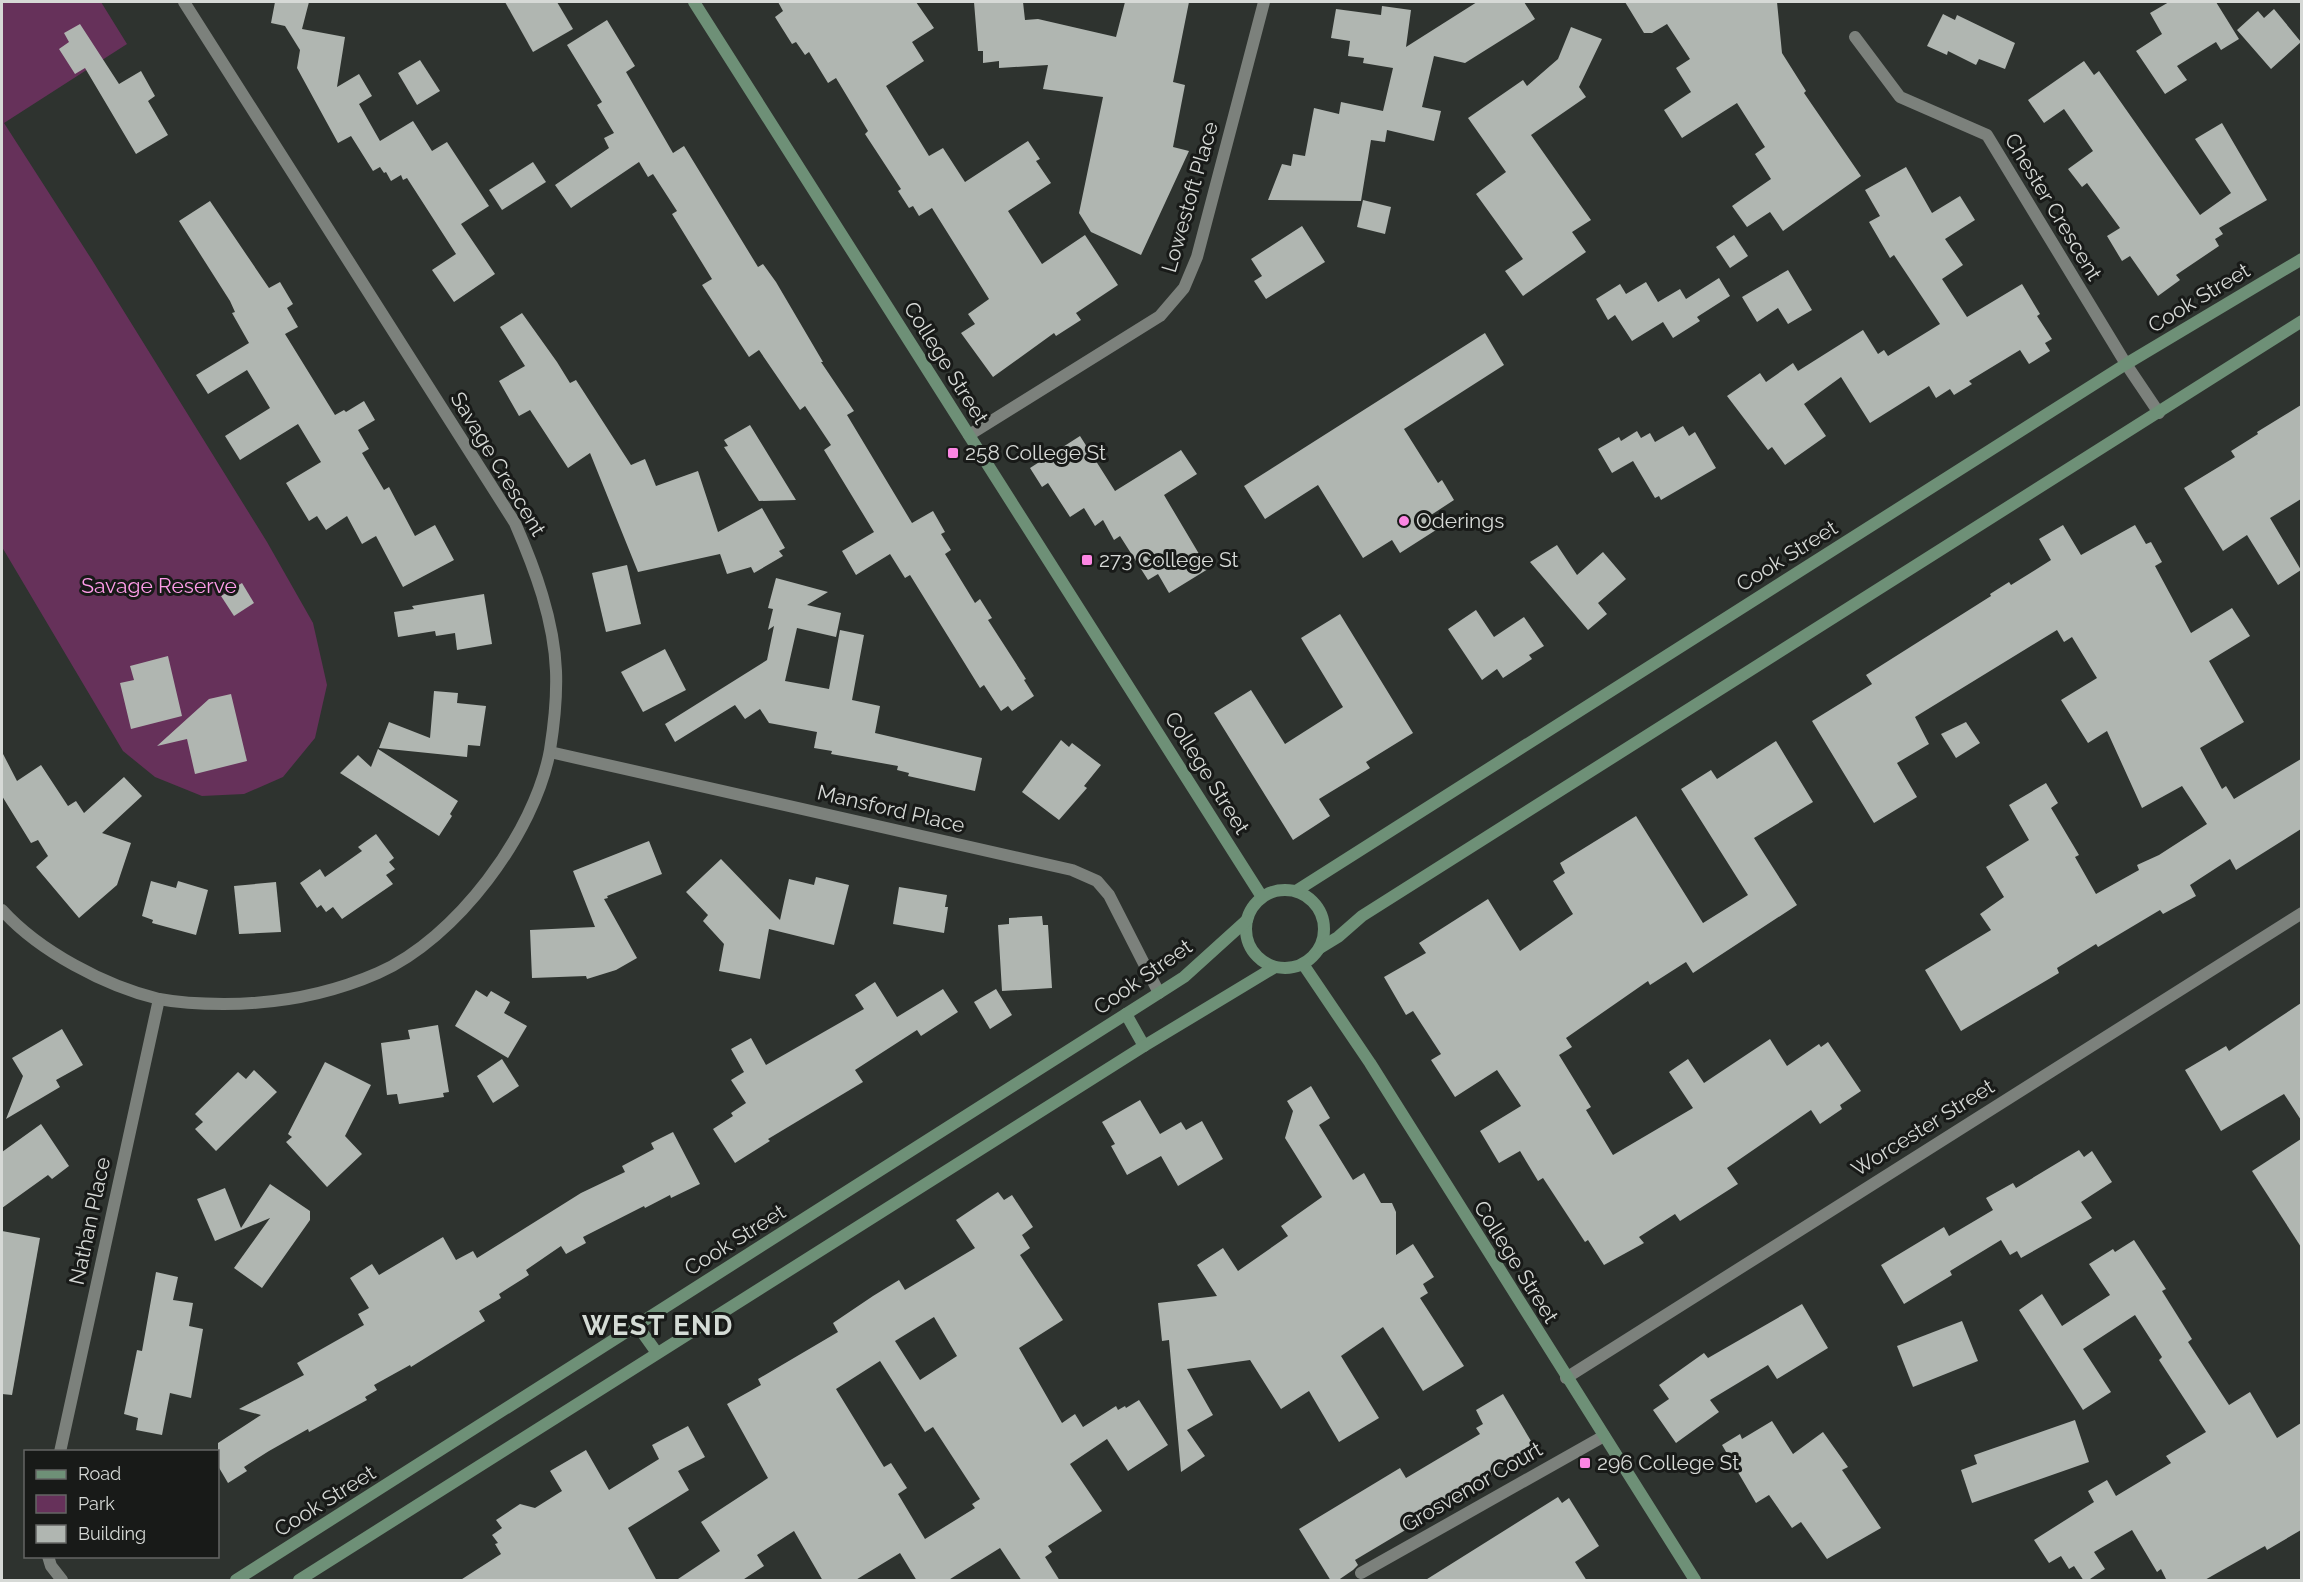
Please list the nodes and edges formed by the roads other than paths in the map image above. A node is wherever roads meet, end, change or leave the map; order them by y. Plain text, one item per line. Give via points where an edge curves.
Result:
1 (184, 2) edge
2 (694, 2) edge
3 (1264, 2) edge
4 (1855, 38) dead end
5 (2301, 259) edge
6 (2301, 321) edge
7 (2126, 364) junction
8 (2159, 412) junction
9 (969, 435) junction
10 (550, 752) junction
11 (1296, 891) junction
12 (1262, 897) junction
13 (2, 910) edge
14 (2301, 913) edge
15 (1247, 920) junction
16 (1320, 948) junction
17 (1303, 964) junction
18 (1275, 967) junction
19 (1159, 993) junction
20 (159, 999) junction
21 (1126, 1014) junction
22 (1144, 1046) junction
23 (637, 1325) junction
24 (657, 1353) junction
25 (1566, 1378) junction
26 (1604, 1436) junction
27 (60, 1450) edge
28 (48, 1558) edge
29 (1360, 1573) dead end
30 (300, 1580) edge
31 (62, 1581) edge
32 (236, 1581) edge
33 (1695, 1581) edge

1 - 10 street, Savage Crescent via 515,523 532,561 552,634 556,670
2 - 9 street, College Street
3 - 9 street, Lowestoft Place via 1197,258 1184,288 1160,316
4 - 7 street, Chester Crescent via 1900,98 1987,135
5 - 7 street, Cook Street
6 - 8 street
7 - 8 street, Chester Crescent
7 - 11 street, Cook Street
8 - 16 street via 1362,915
9 - 12 street, College Street
10 - 19 street, Mansford Place via 1072,870 1097,881 1109,895
10 - 20 street, Savage Crescent via 521,827 500,865 424,946 380,972 291,999 246,1004
11 - 12 street via 1279,890
11 - 16 street via 1307,896 1321,913
12 - 15 street
13 - 20 street, Savage Crescent via 76,966
14 - 25 street, Worcester Street
15 - 18 street via 1246,932 1255,955
15 - 19 street, Cook Street via 1184,977
16 - 17 street
17 - 18 street
17 - 25 street, College Street
18 - 22 street
19 - 21 street, Cook Street
20 - 27 street, Nathan Place
21 - 22 street
21 - 23 street, Cook Street
22 - 24 street
23 - 24 street
23 - 32 street, Cook Street
24 - 30 street
25 - 26 street, College Street
26 - 29 street, Grosvenor Court
26 - 33 street, College Street
28 - 31 street

